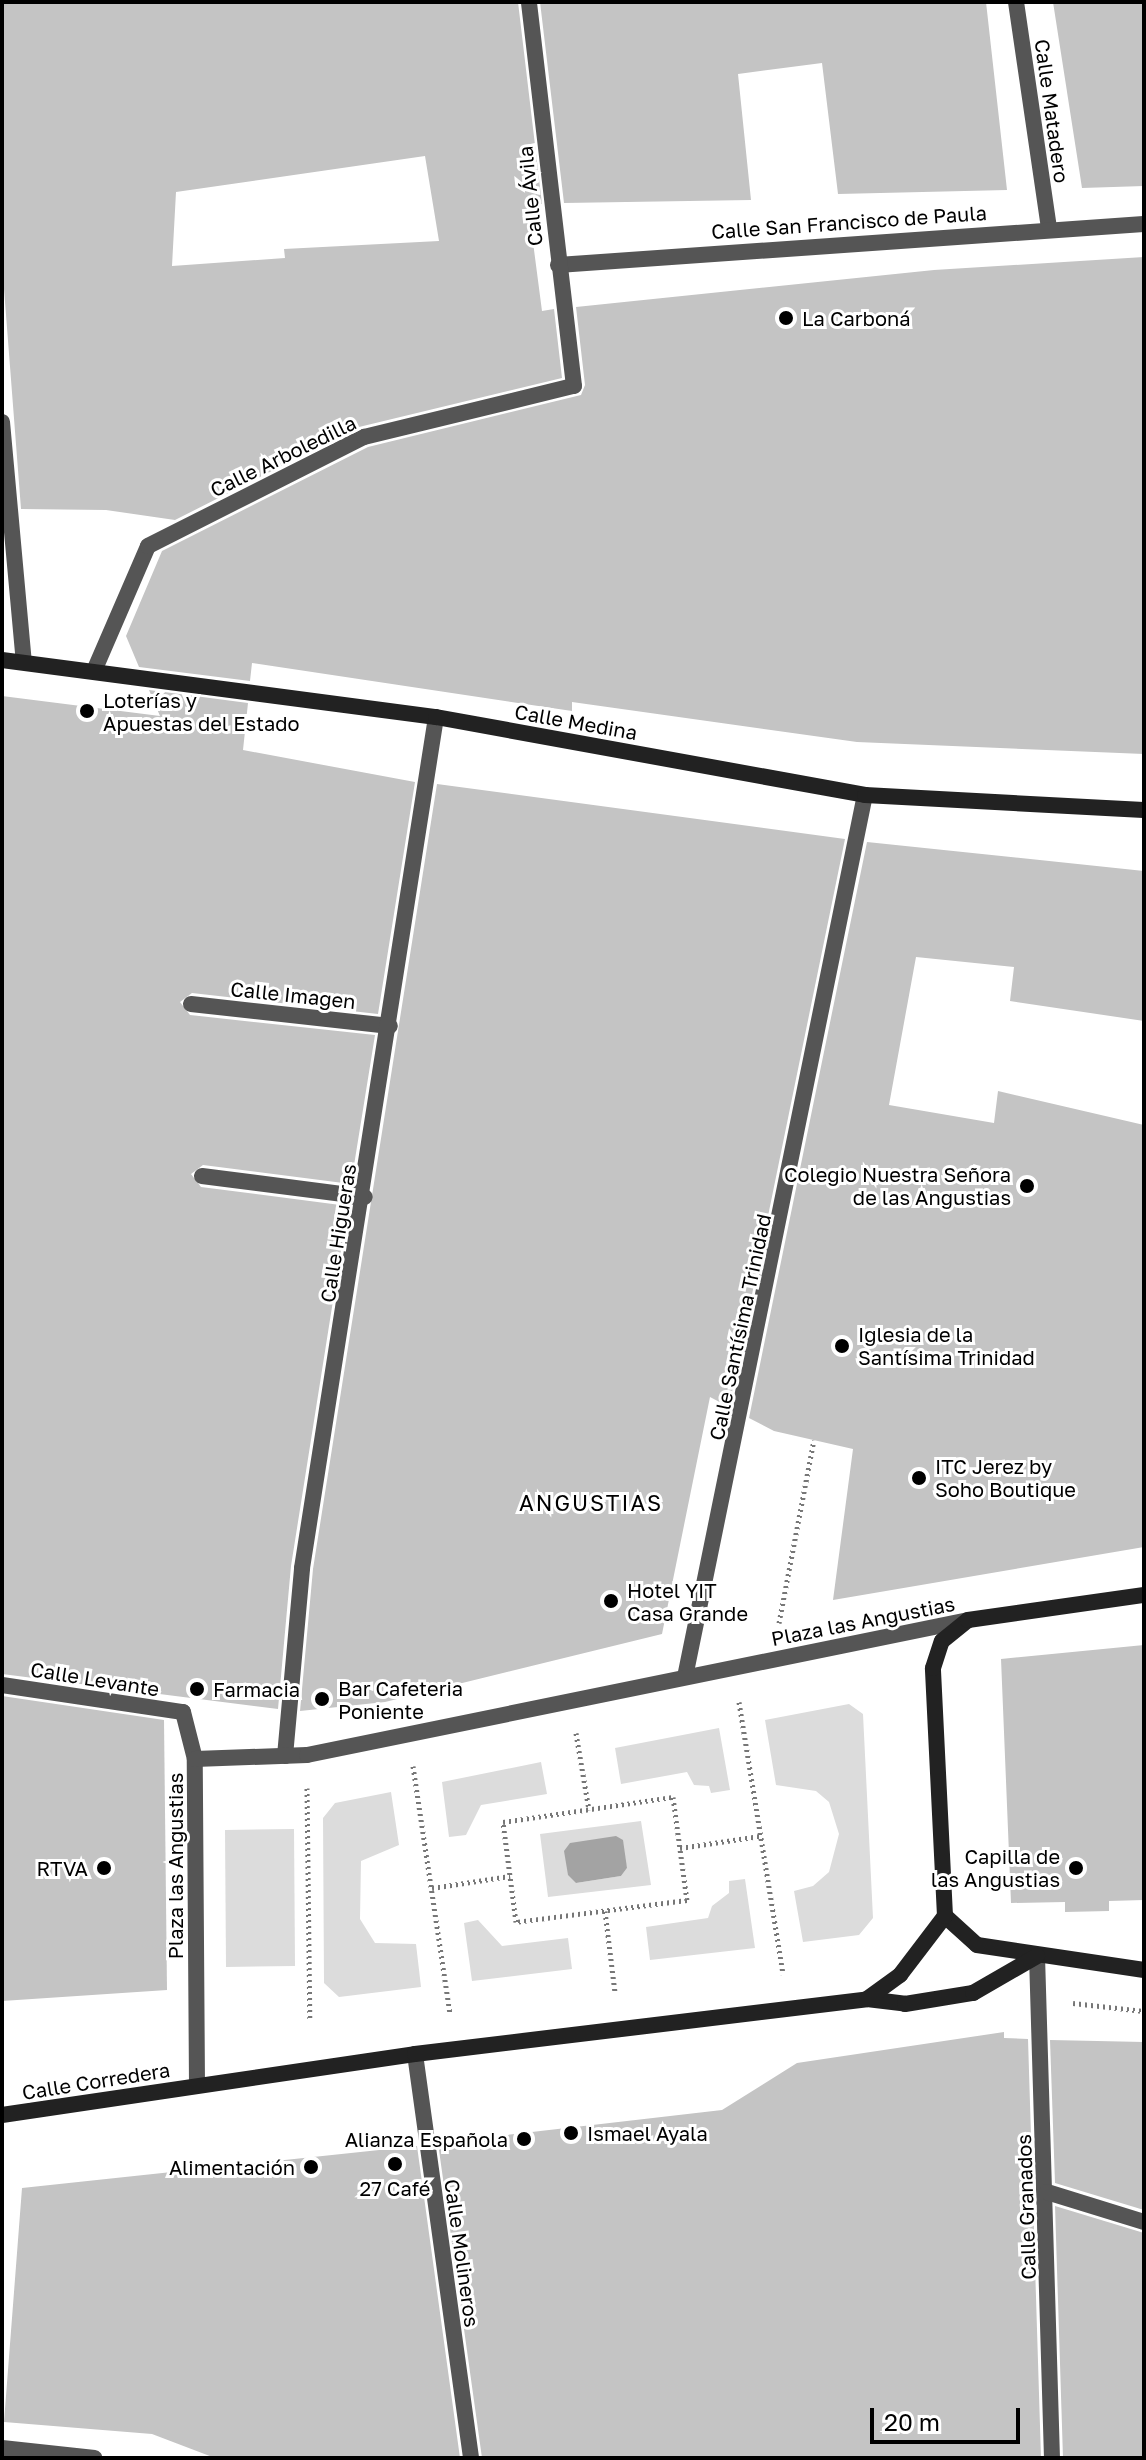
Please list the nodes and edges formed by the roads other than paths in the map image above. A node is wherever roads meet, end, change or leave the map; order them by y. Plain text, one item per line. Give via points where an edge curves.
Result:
1 (529, 2) edge
2 (1016, 2) edge
3 (1144, 224) edge
4 (1049, 227) junction
5 (558, 265) junction
6 (574, 386) joint
7 (2, 422) edge
8 (2, 660) edge
9 (24, 662) junction
10 (94, 671) junction
11 (436, 717) junction
12 (865, 795) junction
13 (1144, 810) edge
14 (191, 1004) dead end
15 (390, 1026) junction
16 (202, 1176) dead end
17 (365, 1197) junction
18 (1144, 1595) edge
19 (968, 1620) junction
20 (685, 1677) junction
21 (2, 1685) edge
22 (285, 1756) junction
23 (195, 1759) junction
24 (945, 1916) junction
25 (1037, 1956) junction
26 (1144, 1970) edge
27 (867, 1999) junction
28 (415, 2054) junction
29 (197, 2085) junction
30 (2, 2115) edge
31 (1047, 2192) junction
32 (1144, 2222) edge
33 (2, 2448) edge
34 (94, 2458) edge
35 (471, 2458) edge
36 (1052, 2458) edge

1 - 5 street, Calle Ávila
2 - 4 street, Calle Matadero
3 - 4 street, Calle San Francisco de Paula
4 - 5 street, Calle San Francisco de Paula
5 - 6 street, Calle Ávila
6 - 10 street, Calle Arboledilla via 364,437 148,546
7 - 9 street
8 - 9 street, Calle Medina
9 - 10 street, Calle Medina
10 - 11 street, Calle Medina
11 - 12 street, Calle Medina
11 - 15 street, Calle Higueras
12 - 13 street, Calle Medina
12 - 20 street, Calle Santísima Trinidad via 788,1199
14 - 15 street, Calle Imagen
15 - 17 street, Calle Higueras
16 - 17 street
17 - 22 street, Calle Higueras via 302,1568
18 - 19 street
19 - 20 street, Plaza las Angustias
19 - 24 street, Plaza las Angustias via 942,1641 933,1668
20 - 22 street, Plaza las Angustias
21 - 23 street, Calle Levante via 183,1712
22 - 23 street, Plaza las Angustias
23 - 29 street, Plaza las Angustias
24 - 25 street via 977,1945
24 - 27 street via 900,1975
25 - 26 street
25 - 27 street via 973,1993 905,2004
25 - 31 street, Calle Granados
27 - 28 street
28 - 29 street
28 - 35 street, Calle Molineros
29 - 30 street, Calle Corredera
31 - 32 street
31 - 36 street, Calle Granados
33 - 34 street

